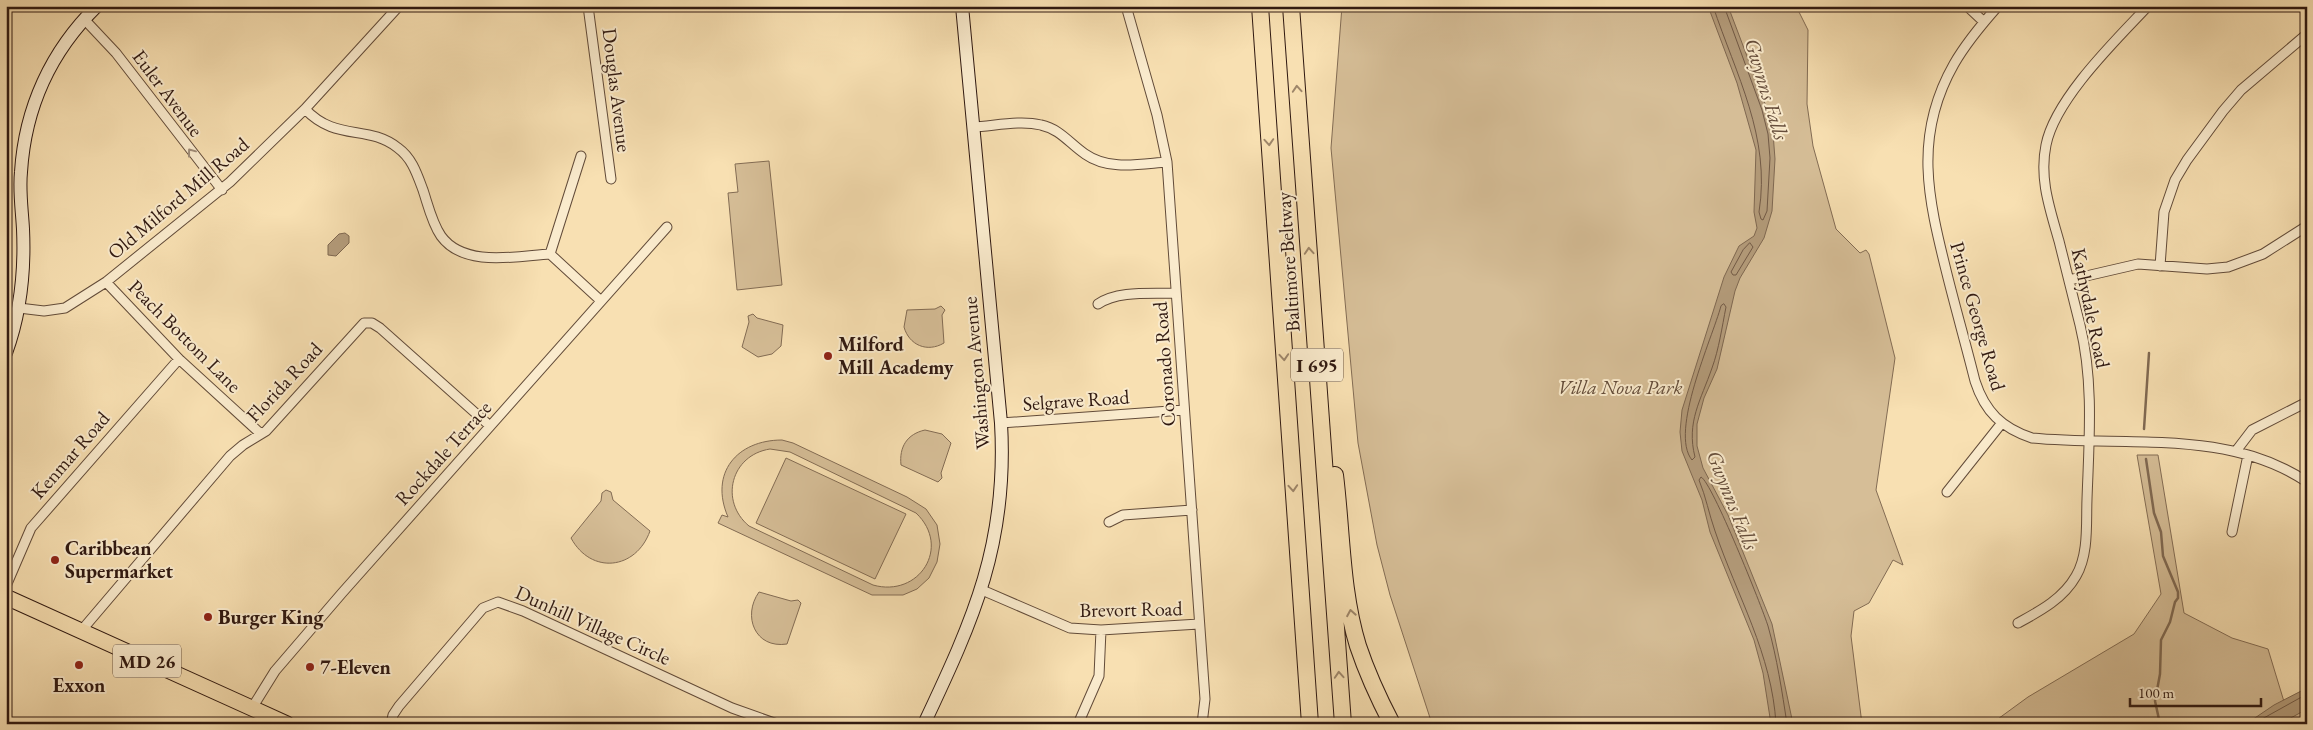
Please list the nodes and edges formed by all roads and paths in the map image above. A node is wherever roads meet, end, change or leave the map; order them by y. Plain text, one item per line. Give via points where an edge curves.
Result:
1 (97, 6) edge
2 (399, 6) edge
3 (588, 6) edge
4 (962, 6) edge
5 (1126, 6) edge
6 (1260, 6) edge
7 (1291, 6) edge
8 (1966, 6) edge
9 (1998, 6) edge
10 (2148, 6) edge
11 (84, 19) junction
12 (1984, 22) junction
13 (2307, 34) edge
14 (305, 109) junction
15 (973, 128) junction
16 (581, 156) dead end
17 (1167, 162) junction
18 (611, 179) dead end
19 (222, 190) junction
20 (667, 226) dead end
21 (2307, 226) edge
22 (550, 254) junction
23 (2160, 266) junction
24 (1311, 279) junction
25 (2069, 280) junction
26 (106, 282) junction
27 (1176, 293) junction
28 (600, 300) junction
29 (1098, 304) dead end
30 (19, 308) junction
31 (6, 353) edge
32 (179, 359) junction
33 (2307, 402) edge
34 (1184, 410) junction
35 (1001, 423) junction
36 (2001, 424) junction
37 (490, 426) junction
38 (261, 434) junction
39 (2089, 441) junction
40 (2236, 451) junction
41 (2248, 455) junction
42 (2307, 482) edge
43 (1947, 492) dead end
44 (1192, 510) junction
45 (1109, 522) dead end
46 (2232, 532) dead end
47 (6, 586) edge
48 (982, 590) junction
49 (6, 597) edge
50 (2018, 623) dead end
51 (1199, 624) junction
52 (1101, 630) junction
53 (81, 631) junction
54 (1304, 650) junction
55 (252, 708) junction
56 (766, 722) edge
57 (287, 724) edge
58 (391, 724) edge
59 (777, 724) edge
60 (924, 724) edge
61 (1078, 724) edge
62 (1202, 724) edge
63 (1299, 724) edge
64 (1310, 724) edge
65 (1343, 724) edge
66 (1392, 724) edge

1 - 11 main road
2 - 14 street, Old Milford Mill Road
3 - 18 street, Douglas Avenue
4 - 15 main road, Washington Avenue
5 - 17 street, Coronado Road
6 -> 54 highway, Baltimore Beltway / I 695
24 -> 7 highway, Baltimore Beltway / I 695
8 - 12 street
9 - 12 street, Prince George Road
10 - 25 street, Kathydale Road via 2082,81 2057,118 2046,143 2043,177
19 -> 11 street, Euler Avenue via 111,48
11 - 30 main road via 45,76 26,133 20,174 24,260
12 - 36 street, Prince George Road via 1964,47 1943,87 1934,114 1927,164 1932,215 1975,381 1980,396
13 - 23 street via 2241,90 2187,160 2175,180 2164,212
14 - 19 street, Old Milford Mill Road
14 - 22 street via 326,126 382,138 406,155 441,236 456,248 489,258
15 - 17 street via 1024,123 1043,125 1059,132 1090,157 1108,164
15 - 35 main road, Washington Avenue
16 - 22 street
17 - 27 street, Coronado Road
19 - 26 street, Old Milford Mill Road
20 - 28 street, Rockdale Terrace
21 - 23 street via 2245,262 2207,270
22 - 28 street
23 - 25 street via 2121,266
65 -> 24 highway, Baltimore Beltway / I 695
66 -> 24 highway via 1358,646 1351,612
25 - 39 street, Kathydale Road via 2086,352
26 - 30 street, Old Milford Mill Road via 65,308 44,311
26 - 32 street, Peach Bottom Lane
27 - 29 street via 1118,296
27 - 34 street, Coronado Road
28 - 37 street, Rockdale Terrace
30 - 31 main road
32 - 38 street, Peach Bottom Lane
32 - 47 street, Kenmar Road via 32,528
33 - 40 street via 2252,430
34 - 35 street, Selgrave Road
34 - 44 street, Coronado Road
35 - 48 main road, Washington Avenue via 1000,501 994,545
36 - 39 street, Prince George Road via 2032,438
36 - 43 street
37 - 38 street, Florida Road via 380,328 367,323 357,328
37 - 55 street, Rockdale Terrace via 275,671
38 - 53 street, Florida Road via 230,456
39 - 40 street, Prince George Road via 2181,444
39 - 50 street, Kathydale Road via 2085,536 2077,576 2061,596
40 - 41 street, Prince George Road
41 - 42 street, Prince George Road via 2274,463
41 - 46 street
44 - 45 street via 1123,515
44 - 51 street, Coronado Road
48 - 52 street, Brevort Road via 1070,628
48 - 60 main road, Washington Avenue
49 - 53 main road, MD 26
51 - 52 street, Brevort Road
51 - 62 street, Coronado Road via 1204,699
52 - 61 street via 1099,676
53 - 55 main road, MD 26
54 - 63 highway
54 - 64 highway, Baltimore Beltway / I 695
55 - 57 main road, MD 26
56 - 58 street, Dunhill Village Circle via 523,611 492,602 482,608 399,706
56 - 59 street

